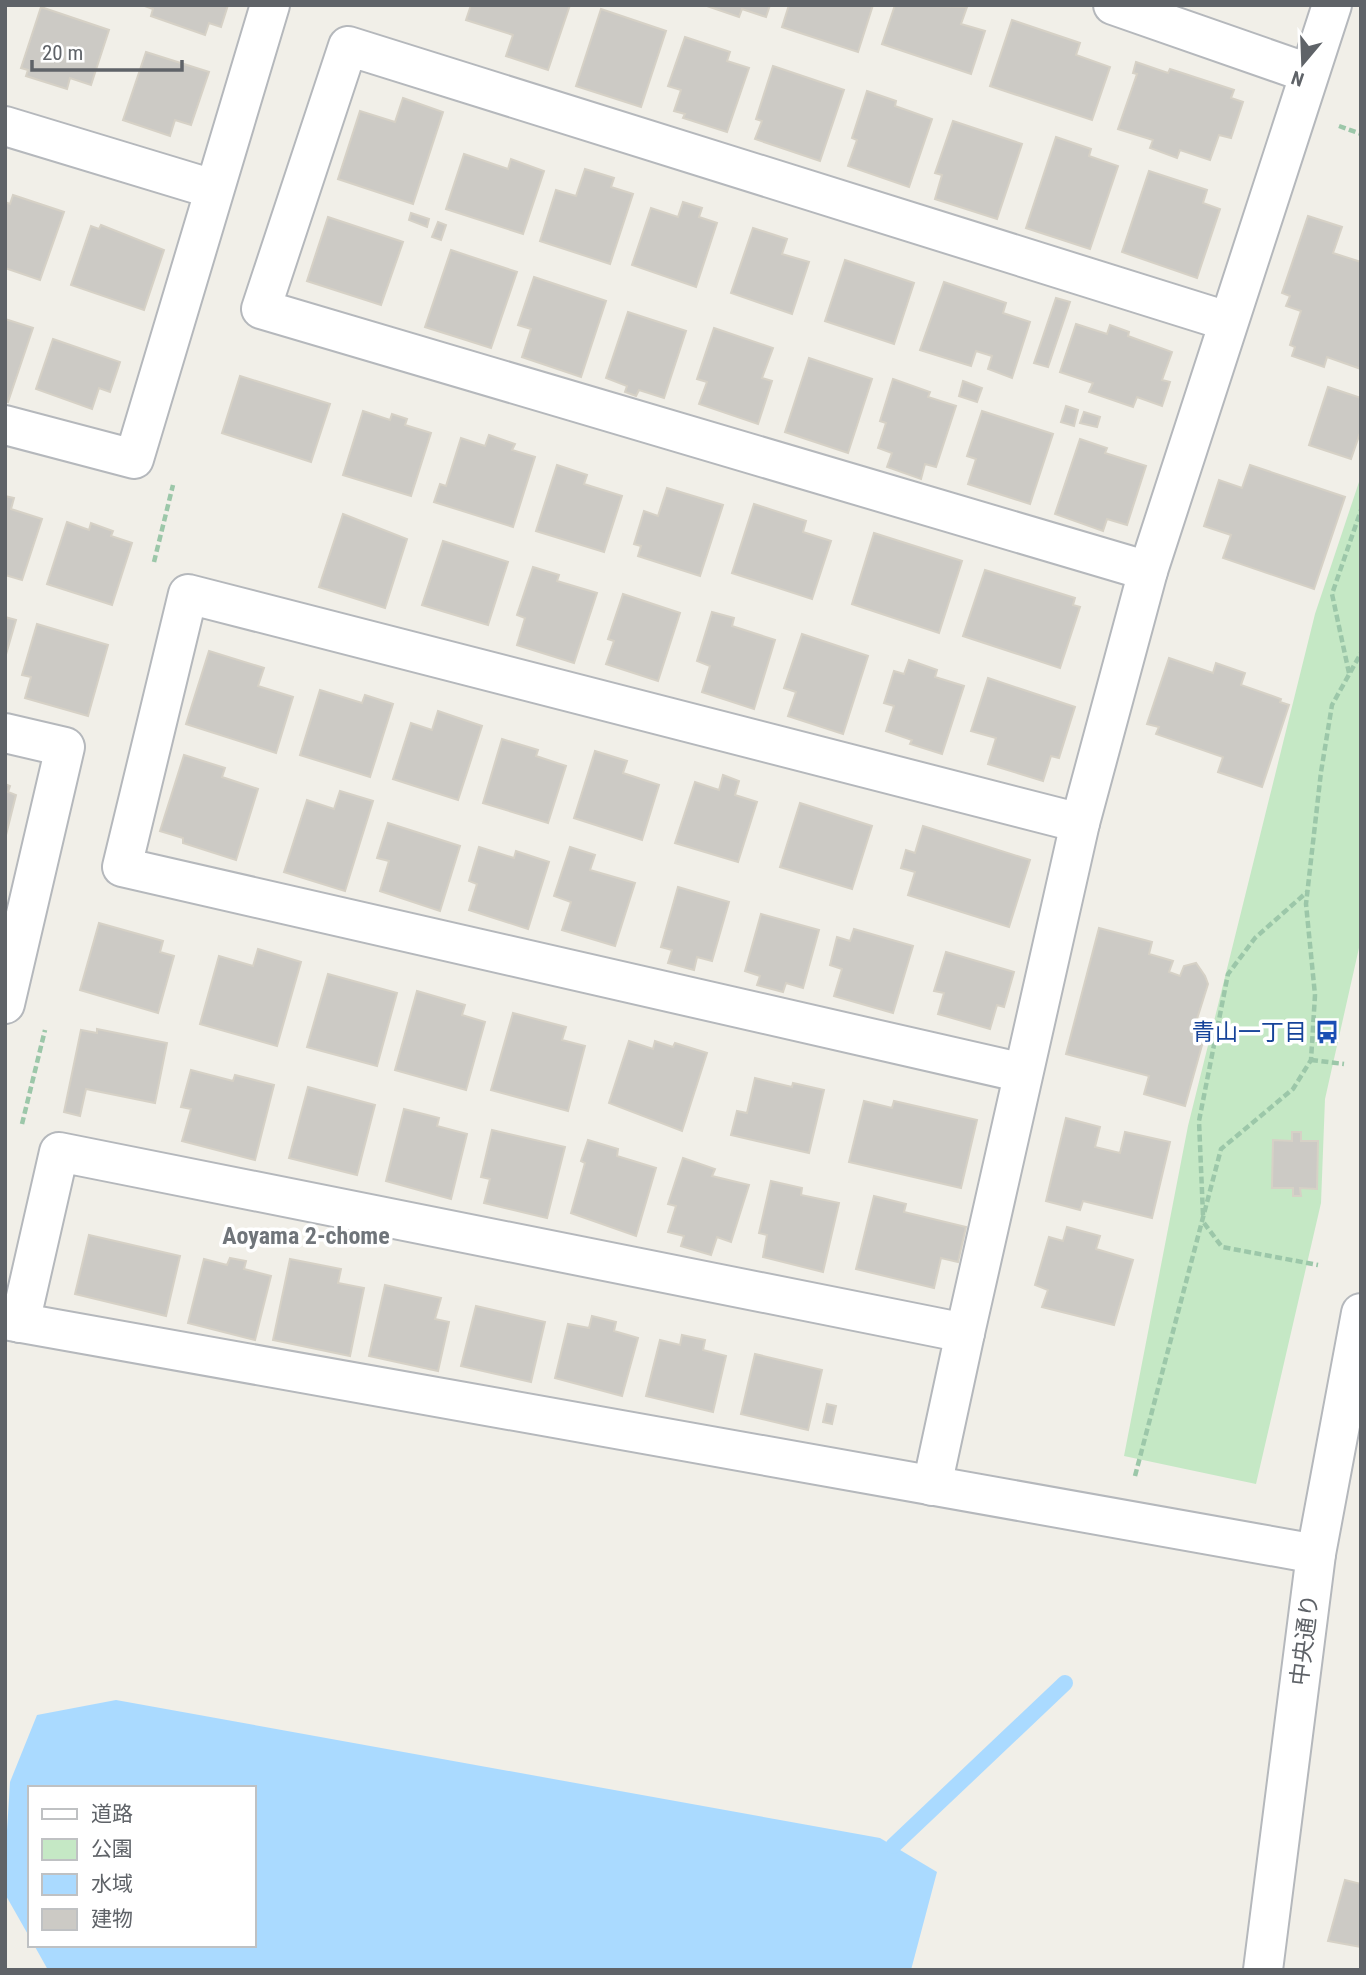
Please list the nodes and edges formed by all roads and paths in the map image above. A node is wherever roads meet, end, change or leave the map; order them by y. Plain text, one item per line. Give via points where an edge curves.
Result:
1 (270, 5) edge
2 (1113, 5) edge
3 (1332, 5) edge
4 (1308, 73) junction
5 (5, 126) edge
6 (213, 189) junction
7 (1227, 321) junction
8 (5, 425) edge
9 (1361, 510) edge
10 (1148, 571) junction
11 (1361, 653) edge
12 (1349, 674) junction
13 (5, 733) edge
14 (1080, 823) junction
15 (1308, 891) junction
16 (5, 1003) edge
17 (1311, 1060) junction
18 (1344, 1064) dead end
19 (1023, 1073) junction
20 (1204, 1223) junction
21 (1318, 1265) dead end
22 (1361, 1313) edge
23 (12, 1321) edge
24 (965, 1332) junction
25 (1133, 1484) dead end
26 (932, 1486) junction
27 (1316, 1554) junction
28 (1263, 1970) edge

1 - 6 street
2 - 4 street
3 - 4 street
4 - 7 street
5 - 6 street
6 - 8 street via 134,458
7 - 10 street
7 - 10 street via 348,46 261,309
9 - 12 path via 1332,594
10 - 14 street
11 - 12 path
12 - 15 path via 1332,705
13 - 16 street via 65,747
14 - 19 street
14 - 19 street via 188,594 122,867
15 - 17 path via 1315,995
15 - 20 path via 1255,938 1228,974 1199,1121
17 - 18 path
17 - 20 path via 1293,1089 1221,1149
19 - 24 street
20 - 21 path via 1222,1247
20 - 25 path
22 - 27 street, 中央通り
23 - 24 street via 60,1152
23 - 26 street
24 - 26 street
26 - 27 street
27 - 28 street, 中央通り

